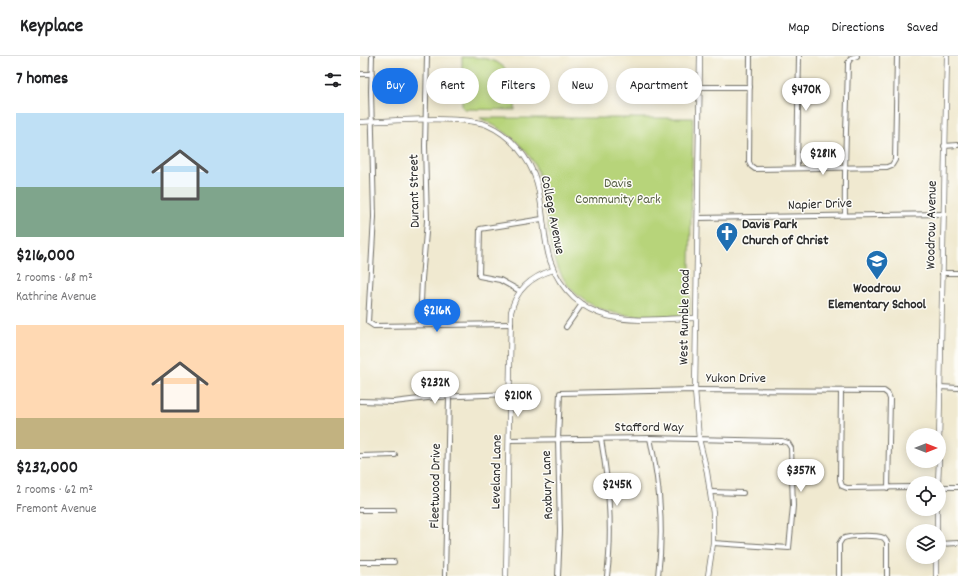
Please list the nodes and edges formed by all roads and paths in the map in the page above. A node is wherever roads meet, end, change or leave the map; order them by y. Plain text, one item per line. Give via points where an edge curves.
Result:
1 (372, 56) edge
2 (427, 56) edge
3 (700, 56) edge
4 (750, 56) edge
5 (799, 56) edge
6 (857, 56) edge
7 (897, 56) edge
8 (947, 56) edge
9 (372, 68) edge
10 (700, 68) edge
11 (360, 74) edge
12 (372, 74) edge
13 (702, 87) edge
14 (750, 87) junction
15 (373, 104) edge
16 (700, 104) edge
17 (426, 121) junction
18 (360, 122) edge
19 (373, 122) junction
20 (958, 145) edge
21 (944, 146) junction
22 (797, 168) junction
23 (844, 168) junction
24 (944, 214) junction
25 (845, 215) junction
26 (698, 218) junction
27 (542, 219) junction
28 (553, 270) junction
29 (942, 273) junction
30 (958, 273) edge
31 (520, 291) junction
32 (582, 304) junction
33 (696, 318) junction
34 (510, 324) junction
35 (420, 325) junction
36 (566, 327) dead end
37 (940, 387) junction
38 (958, 388) edge
39 (695, 390) junction
40 (841, 391) junction
41 (560, 393) joint
42 (510, 394) junction
43 (449, 396) junction
44 (360, 401) edge
45 (939, 428) edge
46 (650, 438) junction
47 (558, 439) junction
48 (601, 439) junction
49 (699, 439) junction
50 (509, 440) junction
51 (395, 455) dead end
52 (360, 456) edge
53 (906, 487) edge
54 (946, 487) edge
55 (958, 487) edge
56 (888, 488) junction
57 (710, 492) junction
58 (743, 493) dead end
59 (360, 510) edge
60 (394, 510) dead end
61 (712, 543) junction
62 (958, 543) edge
63 (946, 544) edge
64 (360, 562) edge
65 (394, 562) dead end
66 (936, 564) edge
67 (445, 576) edge
68 (506, 576) edge
69 (558, 576) edge
70 (607, 576) edge
71 (658, 576) edge
72 (708, 576) edge
73 (839, 576) edge
74 (887, 576) edge
75 (936, 576) edge

1 - 9 street
2 - 17 street, Durant Street
3 - 10 street, West Rumble Road
4 - 14 street
5 - 22 street
6 - 23 street via 851,58 848,63
7 - 23 street via 895,153 892,164 886,167
8 - 21 street, Woodrow Avenue
11 - 12 street
13 - 14 street
14 - 22 street via 751,166
15 - 19 street
16 - 26 street, West Rumble Road
17 - 19 street, College Avenue
17 - 27 street, College Avenue via 466,121 486,125 516,146 531,169 537,184
17 - 35 street, Durant Street via 427,221
18 - 19 street, College Avenue
19 - 35 street via 374,217 367,320 374,326
20 - 21 street
21 - 24 street, Woodrow Avenue
22 - 23 street
23 - 25 street
24 - 25 street, Napier Drive
24 - 29 street, Woodrow Avenue
25 - 26 street, Napier Drive
26 - 33 street, West Rumble Road
27 - 28 street, College Avenue
27 - 31 street via 480,229 479,276 500,280
28 - 31 street, Leveland Lane via 533,278
28 - 32 street, College Avenue via 564,288
29 - 30 street
29 - 37 street, Woodrow Avenue
31 - 34 street, Leveland Lane via 514,303
32 - 33 street, College Avenue via 601,314 618,318
32 - 36 street
33 - 39 street, West Rumble Road
34 - 35 street
34 - 42 street, Leveland Lane
37 - 38 street
37 - 45 street, Woodrow Avenue
39 - 40 street, Yukon Drive
39 - 41 street, Yukon Drive
39 - 49 street, West Rumble Road
40 - 56 street via 842,486
40 - 56 street, Yukon Drive via 888,393
41 - 47 street, Roxbury Lane
42 - 43 street
42 - 50 street, Leveland Lane
43 - 44 street via 394,402
43 - 67 street, Fleetwood Drive
46 - 48 street, Stafford Way
46 - 49 street, Stafford Way
46 - 71 street via 660,502
47 - 48 street, Stafford Way
47 - 50 street, Stafford Way
47 - 69 street, Roxbury Lane
48 - 70 street via 610,509
49 - 57 street, West Rumble Road
49 - 61 street, Stafford Way via 782,441 788,443 791,448 793,488 789,548
50 - 68 street, Leveland Lane
51 - 52 street
53 - 56 street
54 - 55 street
57 - 58 street
57 - 61 street, West Rumble Road via 713,514
59 - 60 street
61 - 72 street, West Rumble Road
62 - 63 street
64 - 65 street
66 - 75 street
73 - 74 street via 839,544 842,539 877,536 887,542

